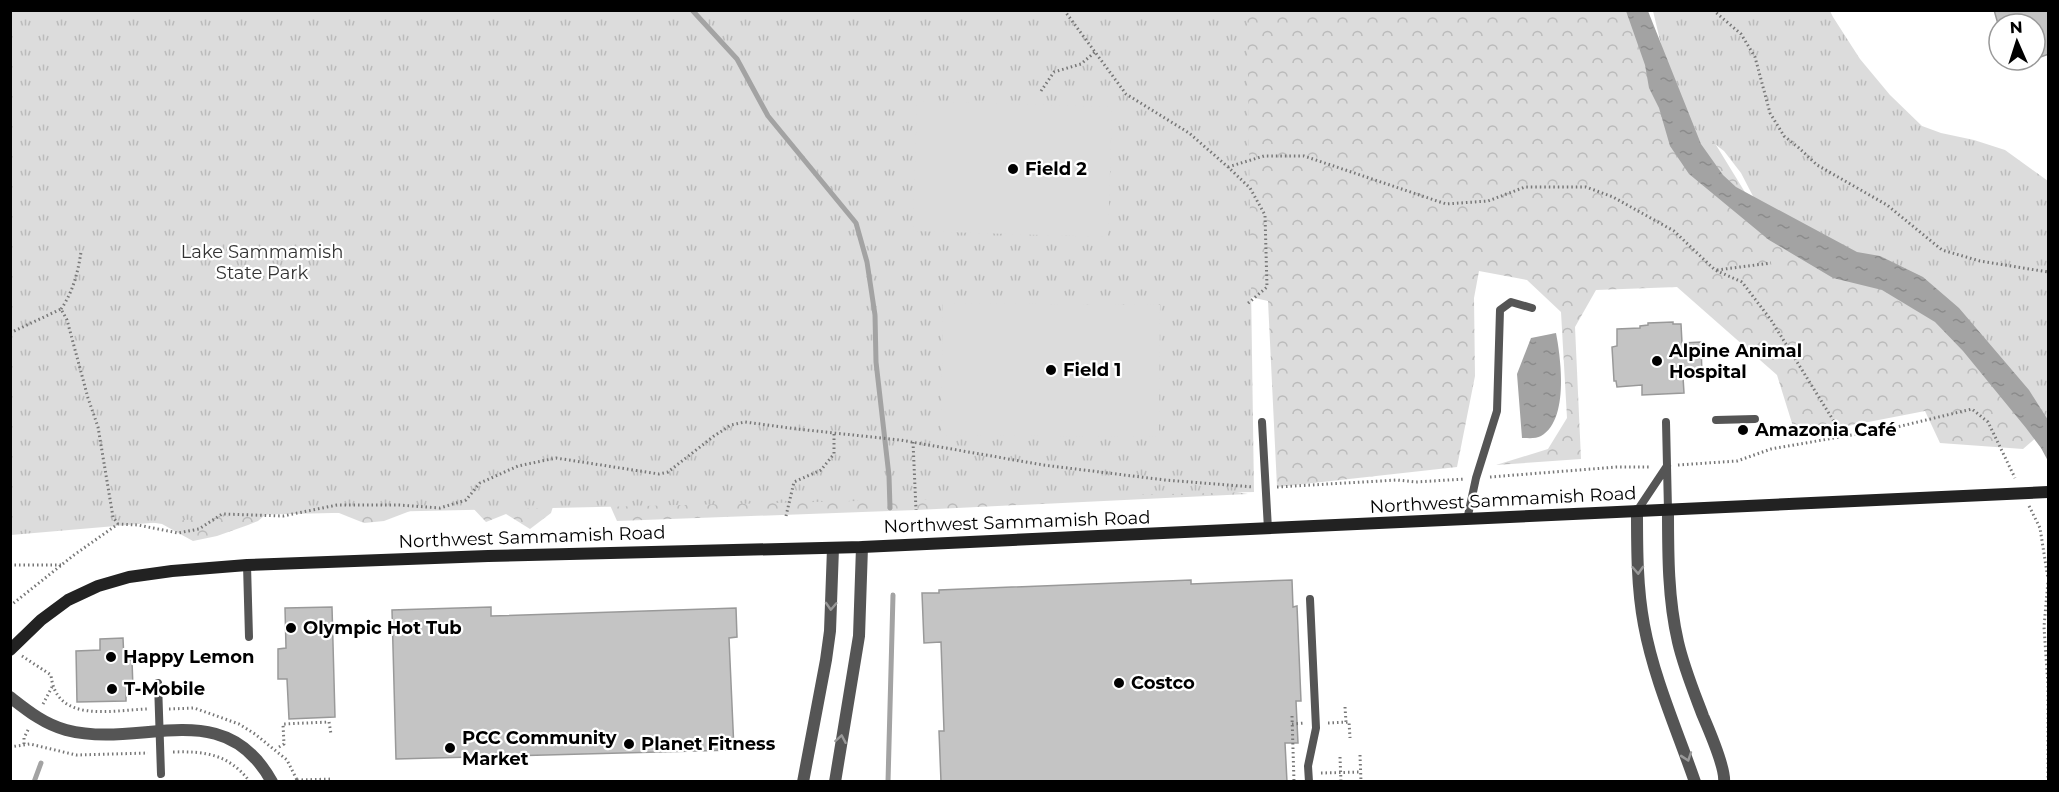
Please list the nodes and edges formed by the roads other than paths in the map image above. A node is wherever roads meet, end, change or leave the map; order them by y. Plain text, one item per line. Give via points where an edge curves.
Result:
1 (1532, 308) dead end
2 (1755, 419) dead end
3 (1716, 420) dead end
4 (1262, 422) dead end
5 (1666, 422) dead end
6 (1667, 466) junction
7 (2049, 492) edge
8 (1668, 510) junction
9 (1637, 511) junction
10 (1467, 520) junction
11 (1268, 528) junction
12 (862, 547) junction
13 (833, 548) junction
14 (247, 565) junction
15 (1310, 599) dead end
16 (249, 637) dead end
17 (11, 649) edge
18 (158, 683) dead end
19 (10, 697) edge
20 (160, 732) junction
21 (161, 774) dead end
22 (272, 782) edge
23 (803, 782) edge
24 (835, 782) edge
25 (1309, 782) edge
26 (1695, 782) edge
27 (1724, 782) edge

1 - 10 lane via 1511,302 1500,310 1497,411
2 - 3 lane
4 - 11 lane
5 - 6 lane
6 - 8 lane
6 - 9 lane
7 - 8 main road, Northwest Sammamish Road
8 - 9 main road, Northwest Sammamish Road
8 - 27 street via 1670,592 1676,632
9 - 10 main road, Northwest Sammamish Road
9 -> 26 street via 1639,579 1648,644
10 - 11 main road, Northwest Sammamish Road
11 - 12 main road, Northwest Sammamish Road
12 - 13 main road, Northwest Sammamish Road
24 -> 12 street via 859,636
13 - 14 main road, Northwest Sammamish Road
13 -> 23 street via 830,631
14 - 16 lane
14 - 17 main road, Northwest Sammamish Road via 129,577 98,586 68,600
15 - 25 lane via 1316,728 1308,766
18 - 20 lane
19 - 20 street via 50,725 67,730 105,734
20 - 21 lane
20 - 22 street via 201,730 233,739 251,753

